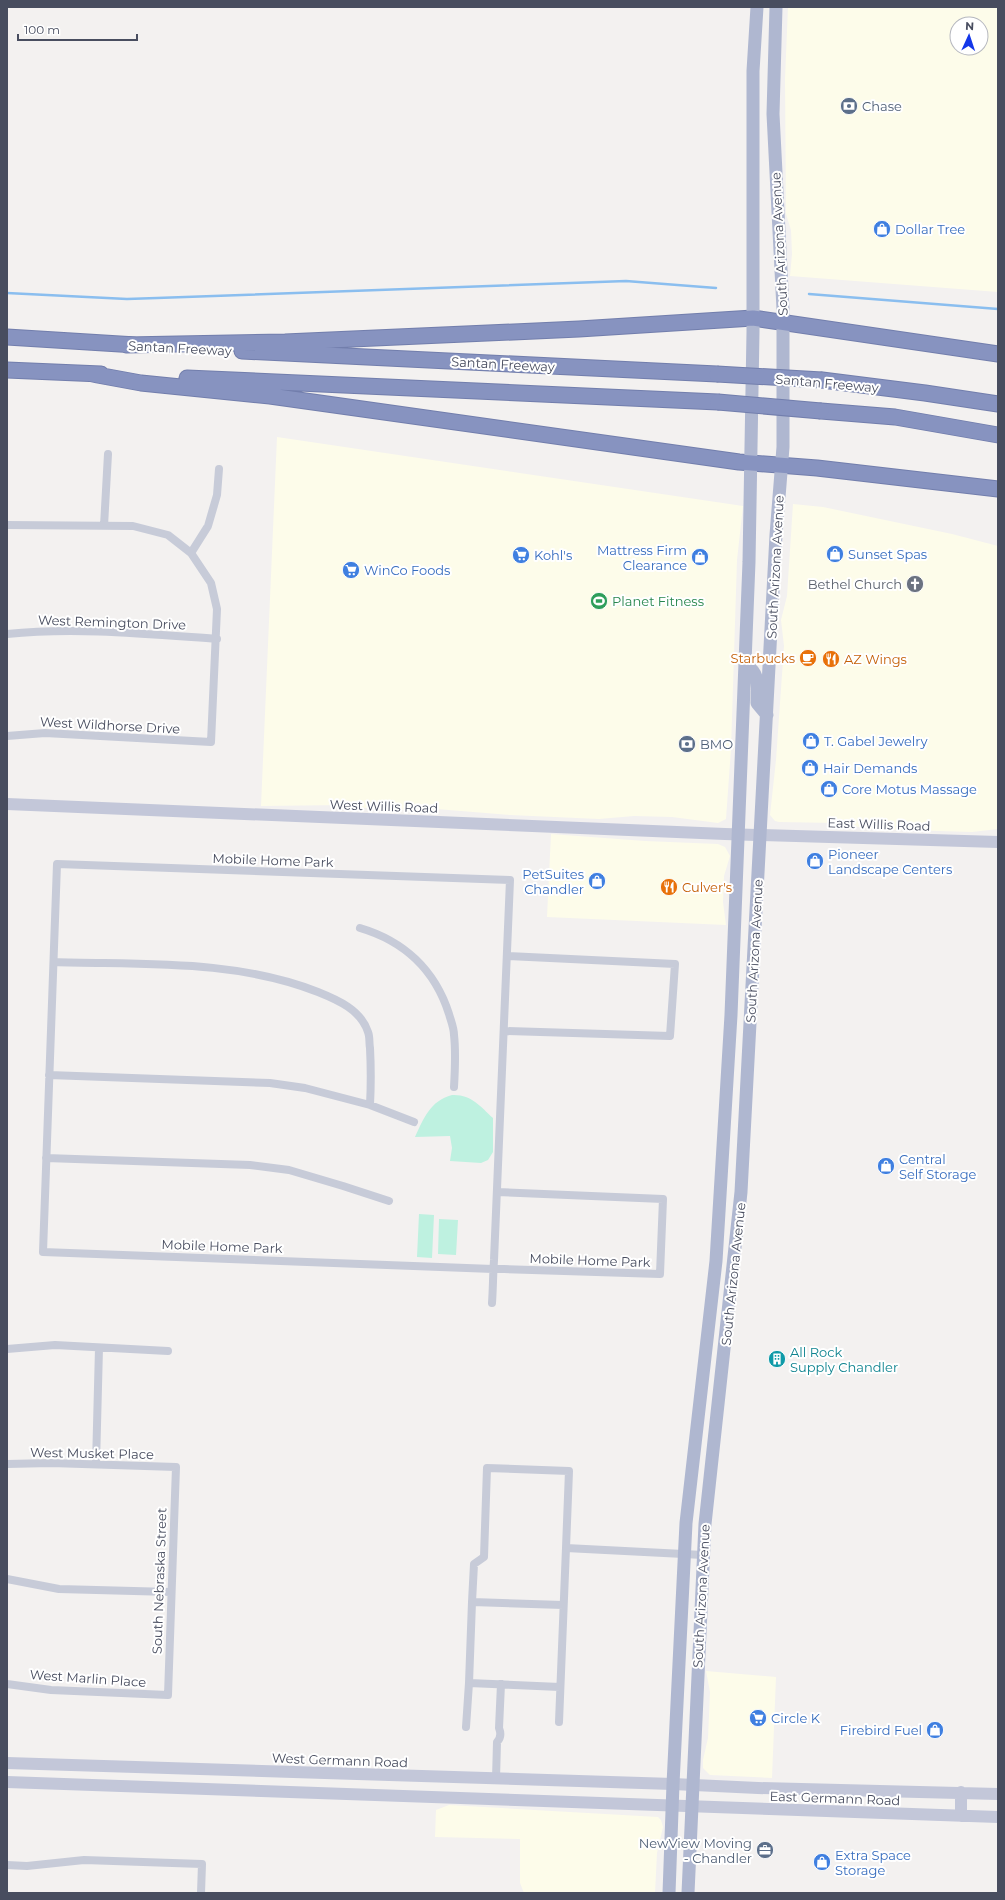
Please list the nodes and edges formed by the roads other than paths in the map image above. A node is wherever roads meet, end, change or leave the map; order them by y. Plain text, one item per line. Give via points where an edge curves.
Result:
1 (757, 7) edge
2 (776, 7) edge
3 (753, 318) junction
4 (783, 322) junction
5 (7, 337) edge
6 (126, 345) junction
7 (998, 354) edge
8 (7, 370) edge
9 (92, 374) junction
10 (998, 404) edge
11 (998, 435) edge
12 (108, 454) dead end
13 (751, 463) junction
14 (781, 465) junction
15 (219, 469) dead end
16 (998, 489) edge
17 (7, 525) edge
18 (104, 526) junction
19 (192, 553) junction
20 (7, 634) edge
21 (217, 639) junction
22 (746, 665) junction
23 (767, 715) junction
24 (7, 736) edge
25 (7, 804) edge
26 (739, 834) junction
27 (760, 835) junction
28 (998, 842) edge
29 (360, 928) dead end
30 (507, 956) junction
31 (54, 962) junction
32 (504, 1031) junction
33 (49, 1075) junction
34 (454, 1087) dead end
35 (370, 1105) junction
36 (414, 1122) dead end
37 (46, 1158) junction
38 (497, 1192) junction
39 (390, 1201) dead end
40 (494, 1268) junction
41 (492, 1303) dead end
42 (99, 1348) junction
43 (7, 1349) edge
44 (168, 1351) dead end
45 (7, 1464) edge
46 (96, 1464) junction
47 (176, 1467) joint
48 (566, 1548) junction
49 (684, 1554) junction
50 (703, 1555) junction
51 (7, 1579) edge
52 (170, 1592) junction
53 (472, 1602) junction
54 (563, 1605) junction
55 (468, 1683) junction
56 (7, 1684) edge
57 (501, 1684) junction
58 (560, 1687) junction
59 (168, 1695) joint
60 (559, 1722) dead end
61 (466, 1727) dead end
62 (7, 1763) edge
63 (445, 1777) junction
64 (496, 1778) junction
65 (7, 1782) edge
66 (673, 1784) junction
67 (692, 1785) junction
68 (961, 1792) junction
69 (998, 1794) edge
70 (444, 1797) junction
71 (672, 1806) junction
72 (691, 1807) junction
73 (961, 1816) junction
74 (998, 1817) edge
75 (7, 1865) edge
76 (201, 1893) edge
77 (669, 1893) edge
78 (688, 1893) edge

1 - 3 main road, South Arizona Avenue via 752,141
2 - 4 main road, South Arizona Avenue via 773,114
3 - 4 highway
3 - 6 highway via 579,329 285,342
3 - 13 main road, South Arizona Avenue
4 - 7 highway
4 - 14 main road, South Arizona Avenue
5 - 6 highway, Santan Freeway
6 - 10 highway, Santan Freeway, bridge via 822,380
8 - 9 highway
9 - 11 highway, bridge via 718,402 895,418
9 - 13 highway via 141,383 270,396
12 - 18 street
13 - 14 highway
13 - 22 main road, South Arizona Avenue
14 - 16 highway
14 - 23 main road, South Arizona Avenue
15 - 19 street via 217,495 208,526
17 - 18 street
18 - 19 street via 133,526 168,536
19 - 21 street via 211,582 217,609
20 - 21 street, West Remington Drive via 41,631
21 - 24 street, West Wildhorse Drive via 211,742 46,733
22 - 23 main road via 752,668 757,676 757,703
22 - 26 main road, South Arizona Avenue
23 - 27 main road, South Arizona Avenue
25 - 26 main road, West Willis Road
26 - 27 main road, West Willis Road
26 - 49 main road, South Arizona Avenue via 726,1120 716,1254
27 - 28 main road, East Willis Road
27 - 50 main road, South Arizona Avenue via 741,1192 708,1485
29 - 34 street via 379,934 399,946 420,962 434,980 445,1003 454,1034
30 - 31 street, Mobile Home Park via 510,880 57,864
30 - 32 street, Mobile Home Park
30 - 32 street via 675,964 670,1036
31 - 33 street, Mobile Home Park
31 - 35 street via 195,966 236,970 293,982 331,998 353,1010 369,1033
32 - 38 street, Mobile Home Park
33 - 35 street via 270,1083 305,1088
33 - 37 street, Mobile Home Park
35 - 36 street
37 - 39 street via 250,1165 289,1170
37 - 40 street, Mobile Home Park via 43,1252
38 - 40 street, Mobile Home Park
38 - 40 street, Mobile Home Park via 663,1198 660,1274
40 - 41 street, Mobile Home Park
42 - 43 street via 55,1345
42 - 44 street
42 - 46 street
45 - 46 street, West Musket Place
46 - 47 street, West Musket Place
47 - 52 street, South Nebraska Street
48 - 49 street
48 - 53 street via 569,1471 487,1468 484,1557 474,1564
48 - 54 street
49 - 50 street
49 - 66 main road, South Arizona Avenue
50 - 67 main road, South Arizona Avenue
51 - 52 street via 59,1589
52 - 59 street, South Nebraska Street
53 - 54 street
53 - 55 street
54 - 58 street
55 - 57 street
55 - 61 street
56 - 59 street, West Marlin Place via 51,1690
57 - 58 street
57 - 64 street
58 - 60 street
62 - 63 main road, West Germann Road
63 - 64 main road, West Germann Road
63 - 70 main road
64 - 66 main road, West Germann Road
65 - 70 main road
66 - 67 main road, East Germann Road
66 - 71 main road, South Arizona Avenue
67 - 68 main road, East Germann Road
67 - 72 main road, South Arizona Avenue
68 - 69 main road, East Germann Road
68 - 73 main road
70 - 71 main road
71 - 72 main road, East Germann Road
71 - 77 main road, South Arizona Avenue
72 - 73 main road, East Germann Road
72 - 78 main road, South Arizona Avenue
73 - 74 main road, East Germann Road
75 - 76 street via 27,1866 84,1860 202,1864

